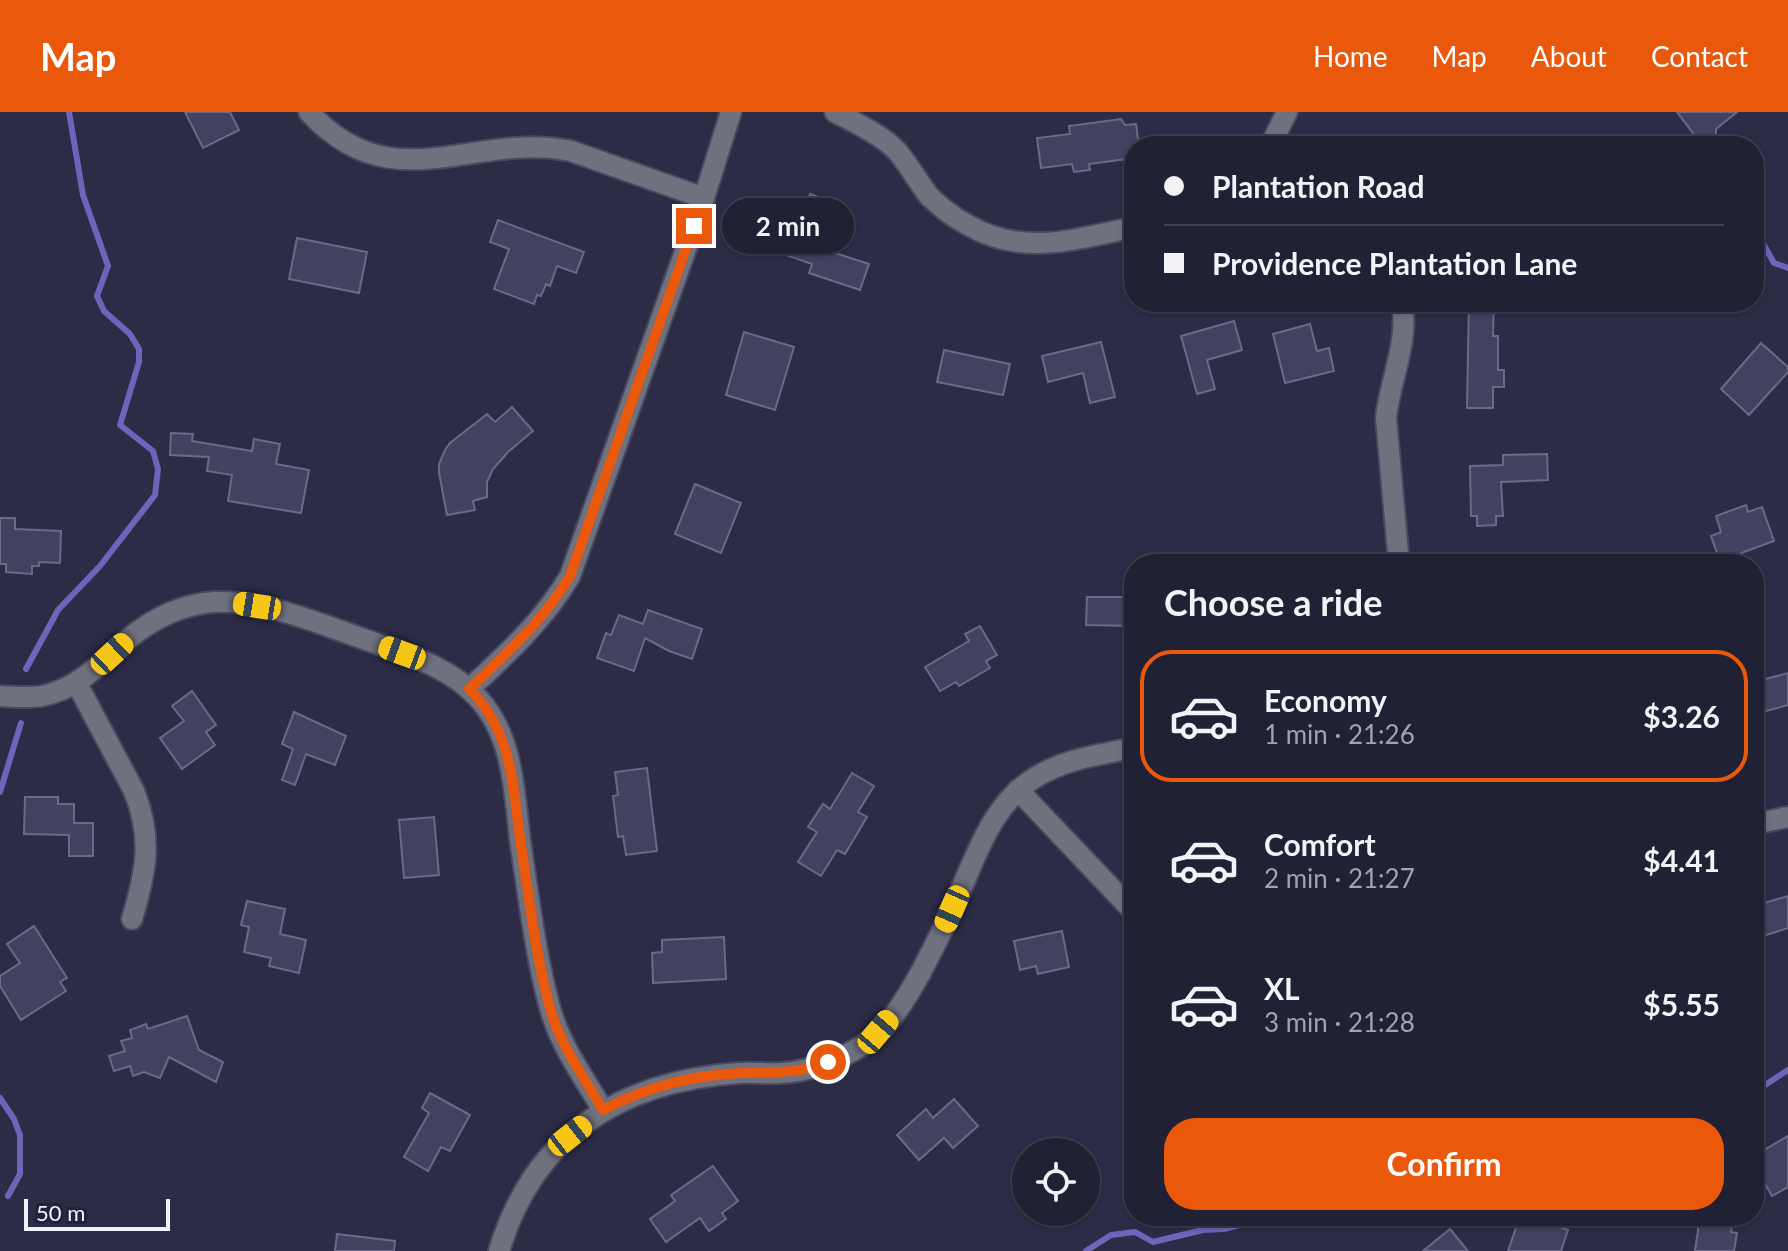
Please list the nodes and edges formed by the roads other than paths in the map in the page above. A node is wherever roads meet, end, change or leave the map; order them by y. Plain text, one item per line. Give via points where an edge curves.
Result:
1 (309, 112) edge
2 (731, 112) edge
3 (835, 112) edge
4 (1287, 112) edge
5 (1275, 136) edge
6 (704, 198) junction
7 (1124, 229) edge
8 (1403, 312) edge
9 (1398, 554) edge
10 (76, 682) junction
11 (469, 689) junction
12 (0, 696) edge
13 (1124, 750) edge
14 (1018, 790) junction
15 (1788, 817) edge
16 (1764, 822) edge
17 (1124, 901) edge
18 (132, 919) dead end
19 (603, 1110) junction
20 (499, 1251) edge

1 - 6 street via 326,129 374,156 407,160 516,147 554,148
2 - 6 street
3 - 7 street via 896,150 940,207 985,236 1055,243
4 - 5 street
6 - 11 street via 570,576 544,615
8 - 9 street via 1386,418
10 - 11 street via 159,618 195,604 233,602 402,653 447,672
10 - 12 street via 43,696
10 - 18 street via 134,791 145,826 144,878
11 - 19 street via 493,718 510,760 551,1012
13 - 14 street via 1065,763
14 - 17 street
14 - 19 street via 997,812 912,989 866,1043 812,1068 684,1080
15 - 16 street
19 - 20 street via 542,1165 520,1199

